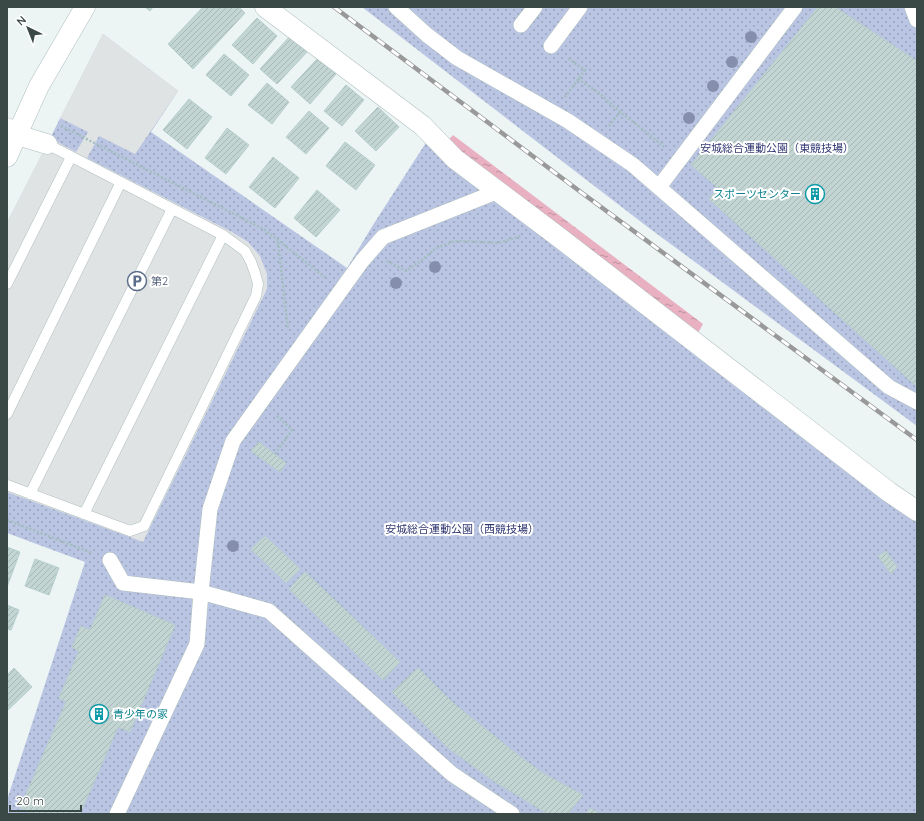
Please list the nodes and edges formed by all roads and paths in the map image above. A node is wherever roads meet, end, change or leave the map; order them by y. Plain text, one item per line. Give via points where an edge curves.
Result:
1 (85, 7) edge
2 (265, 7) edge
3 (396, 7) edge
4 (535, 7) edge
5 (580, 7) edge
6 (795, 7) edge
7 (912, 7) edge
8 (917, 20) edge
9 (521, 25) dead end
10 (551, 46) dead end
11 (585, 70) dead end
12 (578, 80) junction
13 (553, 113) junction
14 (57, 124) dead end
15 (12, 132) edge
16 (47, 144) joint
17 (7, 157) edge
18 (71, 157) junction
19 (680, 160) junction
20 (121, 182) junction
21 (660, 187) junction
22 (491, 194) dead end
23 (172, 209) junction
24 (223, 235) junction
25 (525, 235) dead end
26 (278, 241) junction
27 (384, 260) dead end
28 (7, 284) edge
29 (341, 290) junction
30 (292, 358) junction
31 (917, 402) edge
32 (271, 411) dead end
33 (7, 414) edge
34 (275, 454) dead end
35 (7, 485) edge
36 (30, 494) junction
37 (917, 511) edge
38 (84, 514) junction
39 (7, 520) edge
40 (110, 560) joint
41 (201, 592) junction
42 (117, 814) edge
43 (512, 814) edge

1 - 15 street
2 - 37 street via 424,126 455,160
3 - 13 street via 457,58
4 - 9 street
5 - 10 street
6 - 19 street
7 - 8 street
11 - 12 path
12 - 13 path
12 - 19 path via 599,93
13 - 21 street via 633,164
14 - 26 path via 242,218
15 - 16 street
15 - 17 street
16 - 18 lane
18 - 20 lane
18 - 28 lane
19 - 21 street
20 - 23 lane
20 - 33 lane
21 - 31 street via 889,387
22 - 29 street via 383,237
23 - 24 lane
23 - 36 lane
24 - 38 lane
24 - 38 lane via 245,251 251,262 258,284 256,296 144,526 130,531
25 - 27 path via 498,243 455,241 436,248 406,271
26 - 29 path
26 - 30 path
29 - 30 street
30 - 41 street via 233,441 210,509
32 - 34 path via 292,430
35 - 36 lane
36 - 38 lane
39 - 40 path
40 - 41 street via 123,582
41 - 42 street via 196,644
41 - 43 street via 269,610 452,774

